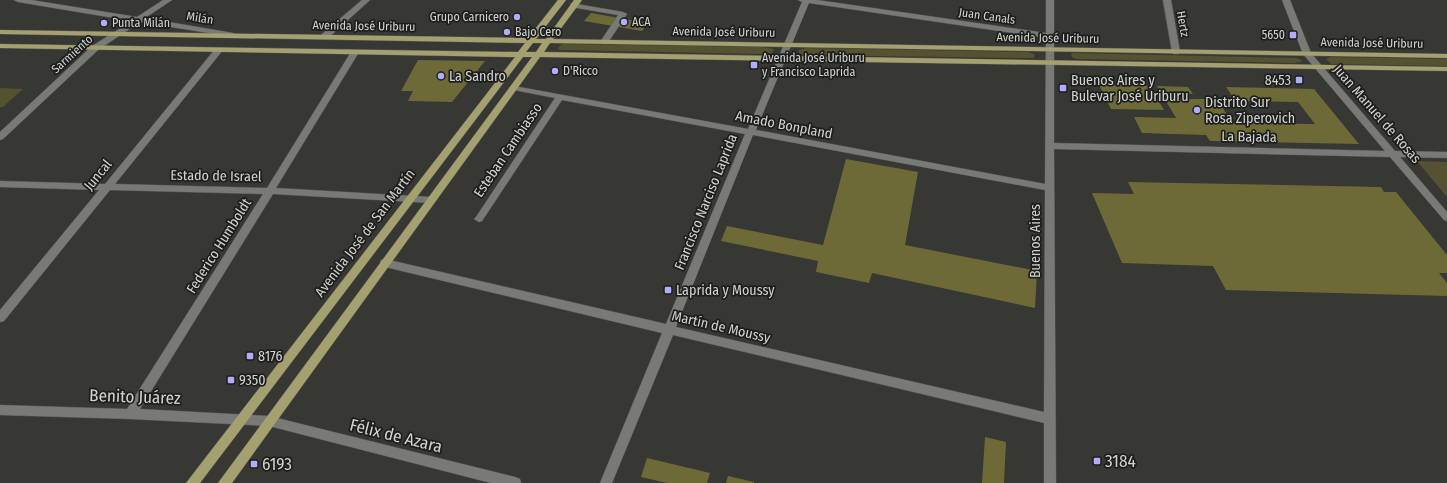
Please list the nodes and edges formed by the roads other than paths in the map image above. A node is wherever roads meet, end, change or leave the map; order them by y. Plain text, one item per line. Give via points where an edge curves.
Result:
1 (18, 0) edge
2 (168, 0) edge
3 (366, 0) edge
4 (562, 0) edge
5 (805, 0) edge
6 (1050, 0) edge
7 (1166, 0) edge
8 (1286, 0) edge
9 (576, 3) edge
10 (138, 20) junction
11 (0, 32) edge
12 (114, 34) junction
13 (237, 36) junction
14 (1050, 36) junction
15 (324, 37) junction
16 (530, 40) junction
17 (548, 41) junction
18 (604, 42) junction
19 (787, 45) junction
20 (0, 46) edge
21 (95, 48) junction
22 (219, 50) junction
23 (1050, 50) junction
24 (355, 52) junction
25 (1176, 52) junction
26 (520, 54) junction
27 (538, 54) junction
28 (1307, 54) junction
29 (1447, 56) edge
30 (781, 58) junction
31 (1050, 63) junction
32 (1318, 67) junction
33 (1447, 69) edge
34 (514, 88) junction
35 (560, 97) junction
36 (750, 132) junction
37 (0, 137) edge
38 (1050, 148) junction
39 (1393, 154) junction
40 (1447, 155) edge
41 (0, 184) edge
42 (106, 188) junction
43 (1050, 188) junction
44 (270, 192) junction
45 (409, 199) junction
46 (431, 200) junction
47 (1447, 218) edge
48 (479, 219) dead end
49 (385, 263) junction
50 (0, 318) edge
51 (669, 330) junction
52 (0, 410) edge
53 (130, 414) junction
54 (1050, 419) junction
55 (240, 420) junction
56 (269, 421) junction
57 (192, 483) edge
58 (224, 483) edge
59 (515, 483) edge
60 (606, 483) edge
61 (1050, 483) edge

1 - 10 street, Milán
2 - 10 street, Sarmiento
3 - 15 street
4 - 16 main road, Avenida José de San Martín
5 - 14 street, Juan Canals
5 - 19 street, Francisco Narciso Laprida
6 - 14 street, Buenos Aires
7 - 25 street, Hertz
8 - 28 street, Juan Manuel de Rosas
9 - 17 main road
9 - 18 street via 623,14
10 - 12 street, Sarmiento
10 - 13 street, Milán
11 - 12 main road, Avenida José Uriburu
12 - 13 main road, Avenida José Uriburu
12 - 21 street, Sarmiento
13 - 15 main road, Avenida José Uriburu
14 - 23 street, Buenos Aires
15 - 16 main road, Avenida José Uriburu
16 - 17 main road, Avenida José Uriburu
16 - 26 main road, Avenida José de San Martín
17 - 18 main road, Avenida José Uriburu
17 - 27 main road
18 - 19 main road, Avenida José Uriburu
19 - 23 main road, Avenida José Uriburu
19 - 30 street, Francisco Narciso Laprida
20 - 21 main road, Avenida José Uriburu
21 - 22 main road, Avenida José Uriburu
21 - 37 street, Sarmiento
22 - 24 main road, Avenida José Uriburu
22 - 42 street, Juncal
23 - 25 main road, Avenida José Uriburu
23 - 31 street, Buenos Aires
24 - 26 main road, Avenida José Uriburu
24 - 44 street, Federico Humboldt
25 - 28 main road, Avenida José Uriburu
26 - 27 main road, Avenida José Uriburu
26 - 45 main road, Avenida José de San Martín
27 - 30 main road, Avenida José Uriburu
27 - 34 main road
28 - 29 main road, Avenida José Uriburu
28 - 32 street, Juan Manuel de Rosas
30 - 31 main road, Avenida José Uriburu
30 - 36 street, Francisco Narciso Laprida
31 - 32 main road, Avenida José Uriburu
31 - 38 street, Buenos Aires
32 - 33 main road, Avenida José Uriburu
32 - 39 street, Juan Manuel de Rosas
34 - 35 street, Amado Bonpland
34 - 46 main road
35 - 36 street, Amado Bonpland
35 - 48 street, Esteban Cambiasso
36 - 43 street, Amado Bonpland
36 - 51 street, Francisco Narciso Laprida
38 - 39 street, La Bajada
38 - 43 street, Buenos Aires
39 - 40 street, La Bajada
39 - 47 street, Juan Manuel de Rosas
41 - 42 street, Estado de Israel
42 - 44 street, Estado de Israel
42 - 50 street, Juncal
43 - 54 street, Buenos Aires
44 - 45 street, Estado de Israel
44 - 53 street, Federico Humboldt
45 - 46 street, Estado de Israel
45 - 55 main road, Avenida José de San Martín
46 - 49 main road
49 - 51 street, Martín de Moussy
49 - 56 main road
51 - 54 street, Martín de Moussy
51 - 60 street, Francisco Narciso Laprida
52 - 53 street, Benito Juárez
53 - 55 street, Benito Juárez
54 - 61 street, Buenos Aires
55 - 56 street, Benito Juárez
55 - 57 main road, Avenida José de San Martín
56 - 58 main road
56 - 59 street, Félix de Azara

